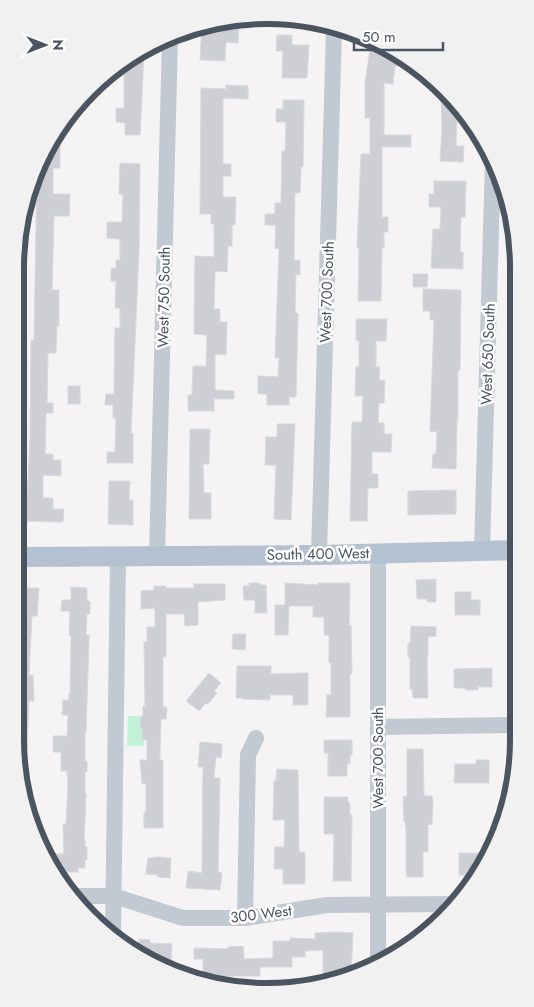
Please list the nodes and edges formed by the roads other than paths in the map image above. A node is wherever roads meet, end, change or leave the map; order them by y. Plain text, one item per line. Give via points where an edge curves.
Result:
1 (334, 33) edge
2 (170, 44) edge
3 (493, 176) edge
4 (510, 550) edge
5 (482, 551) junction
6 (378, 554) junction
7 (319, 555) junction
8 (118, 556) junction
9 (157, 556) junction
10 (24, 557) edge
11 (510, 725) edge
12 (378, 727) junction
13 (256, 738) dead end
14 (81, 896) edge
15 (114, 896) junction
16 (378, 904) junction
17 (446, 904) edge
18 (245, 918) junction
19 (113, 928) edge
20 (378, 956) edge

1 - 7 street, West 700 South
2 - 9 street, West 750 South
3 - 5 street, West 650 South
4 - 5 main road, South 400 West
5 - 6 main road, South 400 West
6 - 7 main road, South 400 West
6 - 12 street, West 700 South
7 - 9 main road, South 400 West
8 - 9 main road, South 400 West
8 - 10 main road, South 400 West
8 - 15 street
11 - 12 street
12 - 16 street, West 700 South
13 - 18 street via 248,755
14 - 15 street, 300 West
15 - 18 street, 300 West via 183,918
15 - 19 street
16 - 17 street, 300 West
16 - 18 street, 300 West via 327,905
16 - 20 street, West 700 South

